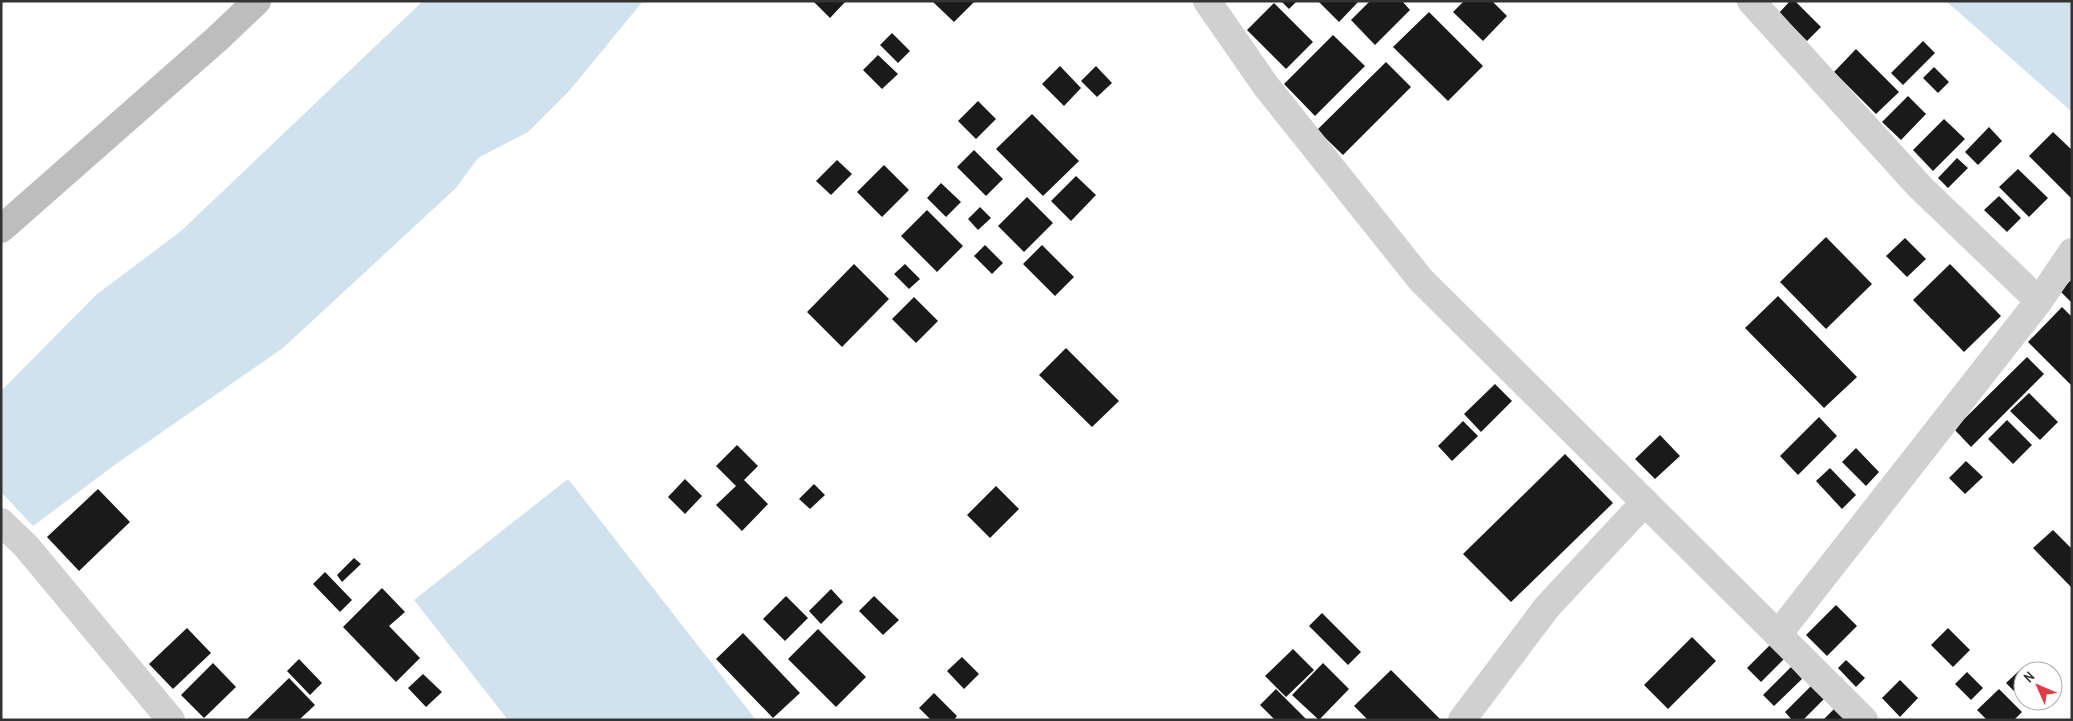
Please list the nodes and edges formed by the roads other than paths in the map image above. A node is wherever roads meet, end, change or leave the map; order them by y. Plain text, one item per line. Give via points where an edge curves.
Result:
1 (257, 1) edge
2 (1207, 1) edge
3 (1751, 1) edge
4 (1, 229) edge
5 (2072, 252) edge
6 (2040, 301) junction
7 (1645, 502) junction
8 (1, 522) edge
9 (1779, 633) junction
10 (171, 720) edge
11 (1462, 720) edge
12 (1864, 720) edge

1 - 4 main road
2 - 7 street via 1266,86 1421,280
3 - 6 street via 1920,188
5 - 6 street
6 - 9 street
7 - 9 street
7 - 11 street via 1547,607
8 - 10 street via 26,546
9 - 12 street

